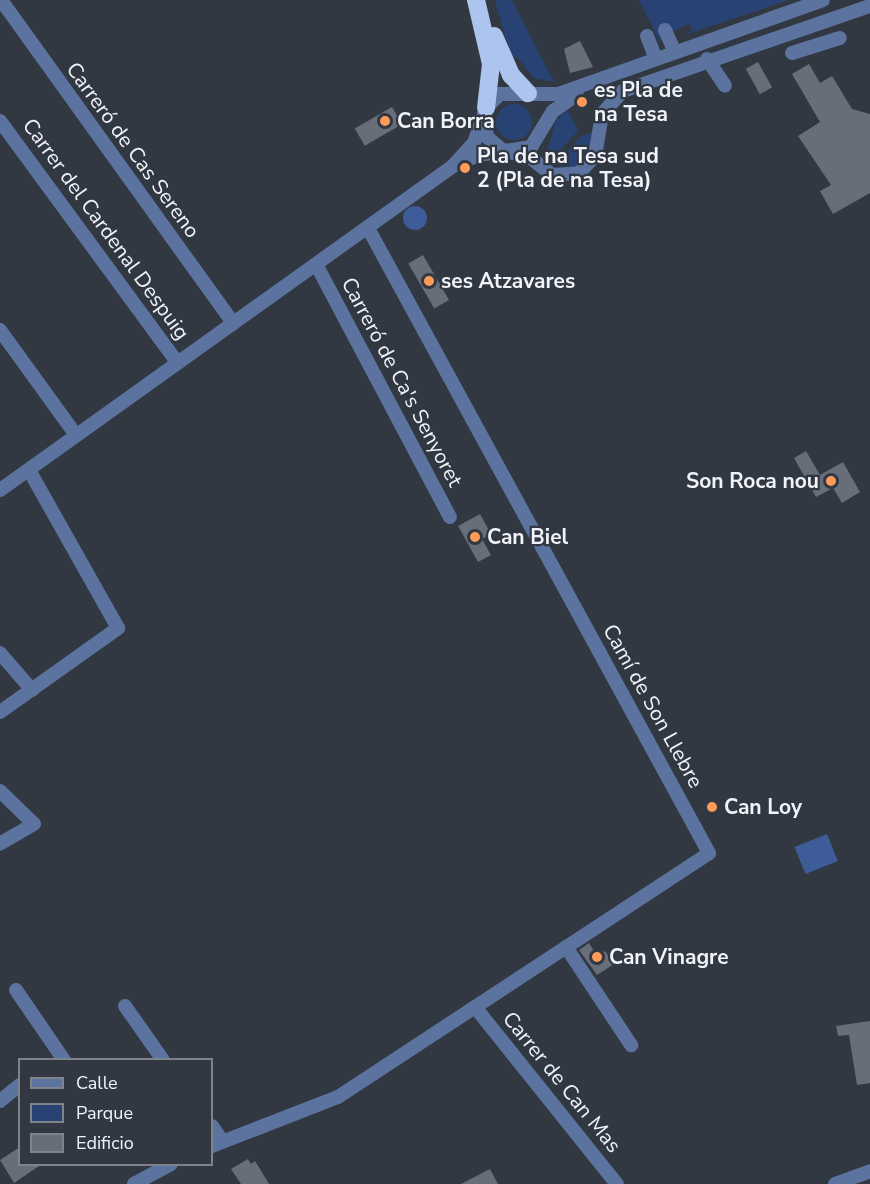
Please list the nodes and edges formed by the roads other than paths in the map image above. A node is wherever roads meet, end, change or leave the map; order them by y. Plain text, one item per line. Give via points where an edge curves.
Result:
1 (1, 0) edge
2 (477, 0) edge
3 (484, 0) edge
4 (823, 0) edge
5 (870, 6) edge
6 (665, 30) dead end
7 (796, 30) junction
8 (647, 36) dead end
9 (840, 38) dead end
10 (809, 48) junction
11 (674, 50) junction
12 (730, 52) junction
13 (792, 53) dead end
14 (655, 57) junction
15 (707, 60) junction
16 (739, 65) dead end
17 (591, 84) junction
18 (725, 86) dead end
19 (528, 93) junction
20 (485, 113) junction
21 (0, 121) edge
22 (544, 129) junction
23 (512, 152) junction
24 (453, 166) junction
25 (562, 175) junction
26 (368, 228) junction
27 (316, 266) junction
28 (233, 323) junction
29 (0, 330) edge
30 (178, 363) junction
31 (76, 435) junction
32 (29, 470) junction
33 (0, 490) edge
34 (450, 517) dead end
35 (0, 653) edge
36 (32, 690) junction
37 (0, 712) edge
38 (0, 791) edge
39 (0, 844) edge
40 (566, 947) junction
41 (16, 990) dead end
42 (124, 1006) dead end
43 (475, 1007) junction
44 (632, 1045) dead end
45 (58, 1057) edge
46 (162, 1058) edge
47 (18, 1087) edge
48 (0, 1101) edge
49 (217, 1143) edge
50 (167, 1166) edge
51 (870, 1171) edge
52 (134, 1184) edge
53 (617, 1184) edge
54 (835, 1184) edge

1 - 28 street, Carreró de Cas Sereno
2 - 20 highway via 491,64
3 - 19 highway via 504,62
4 - 11 street
5 - 7 street
6 - 11 street
7 - 10 street
7 - 12 street
8 - 14 street
9 - 10 street
10 - 13 street
11 - 14 street
12 - 15 street
12 - 16 street
14 - 17 street
15 - 18 street
15 - 25 street via 615,96 602,114 590,165 579,173
17 - 19 street via 554,95
17 - 22 street via 557,107
19 - 20 street via 500,94
19 - 22 street via 542,106
20 - 23 street via 487,137
20 - 24 street via 474,143
21 - 30 street, Carrer del Cardenal Despuig
22 - 23 street via 531,147
22 - 25 street via 544,158
23 - 24 street via 478,155
23 - 25 street via 531,158 552,175
24 - 26 street
26 - 27 street
26 - 40 street, Camí de Son Llebre via 709,853
27 - 28 street
27 - 34 street, Carreró de Ca's Senyoret
28 - 30 street
29 - 31 street
30 - 31 street
31 - 32 street
32 - 33 street
32 - 36 street via 118,628
35 - 36 street
36 - 37 street
38 - 39 street via 34,824
40 - 43 street, Camí de Son Llebre
40 - 44 street
41 - 45 street
42 - 46 street
43 - 49 street, Camí de Son Llebre via 338,1097
43 - 53 street, Carrer de Can Mas
47 - 48 street
50 - 52 street
51 - 54 street

